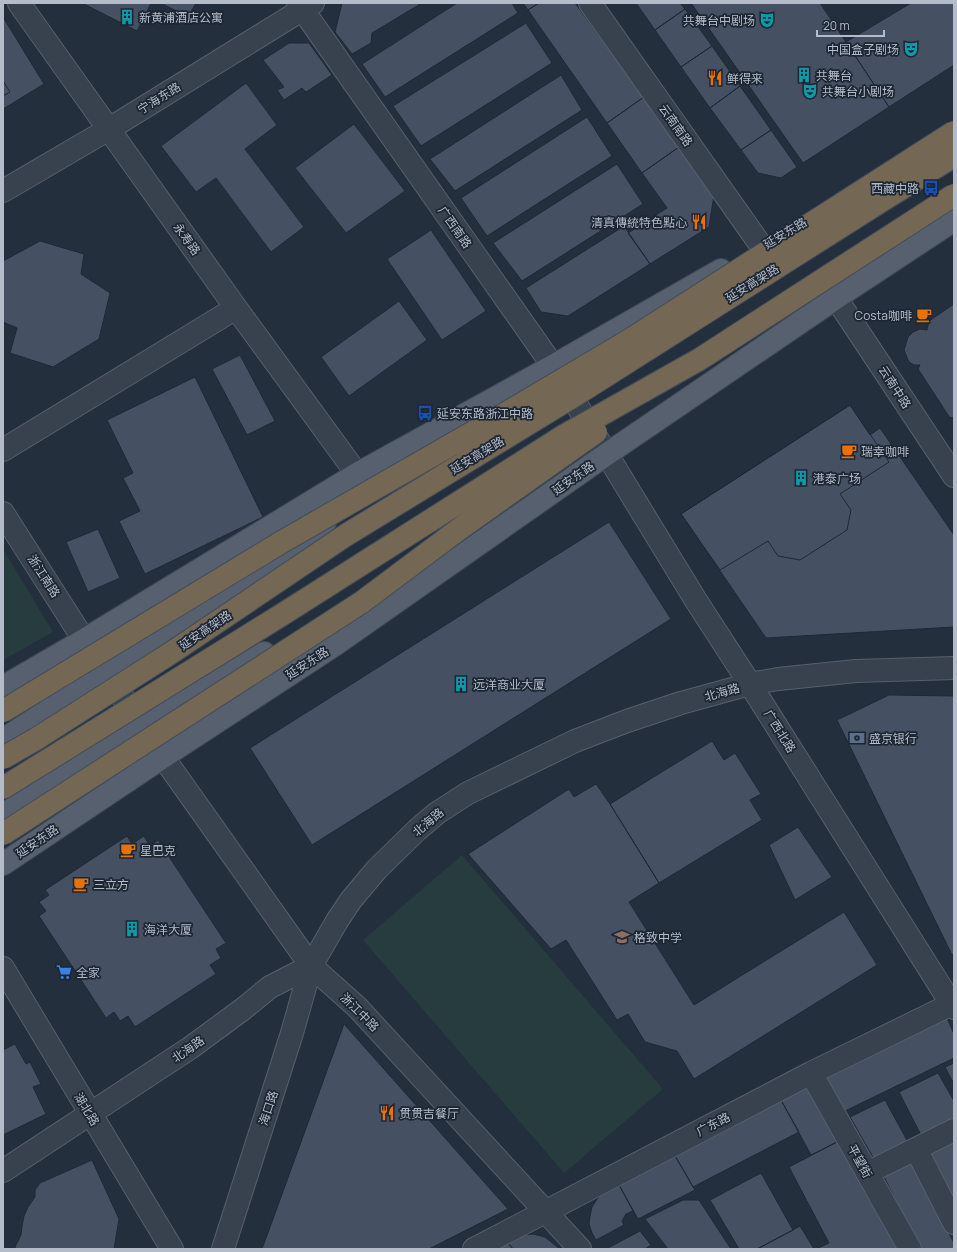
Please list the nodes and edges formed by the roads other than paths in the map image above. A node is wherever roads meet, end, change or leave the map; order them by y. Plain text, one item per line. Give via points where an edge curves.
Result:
1 (19, 3) edge
2 (590, 3) edge
3 (304, 5) edge
4 (954, 125) edge
5 (109, 129) junction
6 (954, 132) edge
7 (954, 156) edge
8 (3, 191) edge
9 (954, 195) edge
10 (954, 220) edge
11 (762, 246) junction
12 (836, 298) junction
13 (236, 308) junction
14 (700, 359) junction
15 (553, 366) junction
16 (3, 450) edge
17 (401, 450) junction
18 (606, 454) junction
19 (357, 474) junction
20 (954, 476) edge
21 (3, 513) edge
22 (84, 640) junction
23 (954, 668) edge
24 (106, 672) junction
25 (750, 684) junction
26 (3, 687) edge
27 (3, 712) edge
28 (143, 726) junction
29 (3, 740) edge
30 (163, 757) junction
31 (3, 758) edge
32 (3, 788) edge
33 (3, 815) edge
34 (3, 834) edge
35 (3, 864) edge
36 (311, 966) junction
37 (3, 968) edge
38 (953, 1005) edge
39 (811, 1074) junction
40 (90, 1114) junction
41 (954, 1130) edge
42 (916, 1149) junction
43 (3, 1171) edge
44 (867, 1173) junction
45 (546, 1211) junction
46 (954, 1223) edge
47 (172, 1249) edge
48 (223, 1249) edge
49 (474, 1249) edge
50 (580, 1249) edge
51 (910, 1249) edge

1 - 5 street, 永寿路
2 - 11 street, 云南南路
3 - 5 street, 宁海东路
3 - 15 street, 广西南路
4 - 11 main road, 延安东路 via 878,176
5 - 8 street, 宁海东路
5 - 13 street, 永寿路
6 - 27 highway, bridge via 628,341 496,420 280,543
7 - 31 highway, 延安高架路, bridge via 577,394 346,536 171,653
9 - 14 highway, bridge
10 - 12 main road, 延安东路
11 - 15 main road, 延安东路
12 - 18 main road, 延安东路
12 - 20 street, 云南中路
13 - 16 street
13 - 19 street, 永寿路
14 - 32 highway, bridge via 565,435
14 - 34 highway, bridge via 462,527 362,602
15 - 17 main road, 延安东路
15 - 18 street, 广西南路
17 - 19 main road, 延安东路
17 - 24 main road, 延安东路 via 302,543 257,576
18 - 25 street, 广西北路
18 - 28 main road, 延安东路 via 482,508 290,638
18 - 30 main road, 延安东路 via 336,644
19 - 22 main road, 延安东路
21 - 22 street, 浙江南路
22 - 24 street, 浙江南路
22 - 26 main road, 延安东路
23 - 25 street, 北海路 via 856,671
24 - 28 street, 浙江中路
24 - 29 main road, 延安东路
25 - 36 street, 北海路 via 674,705 575,741 468,793 437,812 377,869 351,900
25 - 38 street, 广西北路
28 - 30 street, 浙江中路
28 - 33 main road, 延安东路
30 - 35 main road, 延安东路
30 - 36 street, 浙江中路
36 - 40 street, 北海路 via 270,987 190,1048
36 - 45 street, 浙江中路 via 358,1007
36 - 48 street, 海口路
37 - 40 street, 湖北路
38 - 39 street, 广东路
39 - 44 street, 平望街
39 - 45 street, 广东路
40 - 43 street, 北海路
40 - 47 street, 湖北路
41 - 42 street
42 - 44 street
42 - 46 street
44 - 51 street, 平望街
45 - 49 street, 广东路
45 - 50 street, 浙江中路

